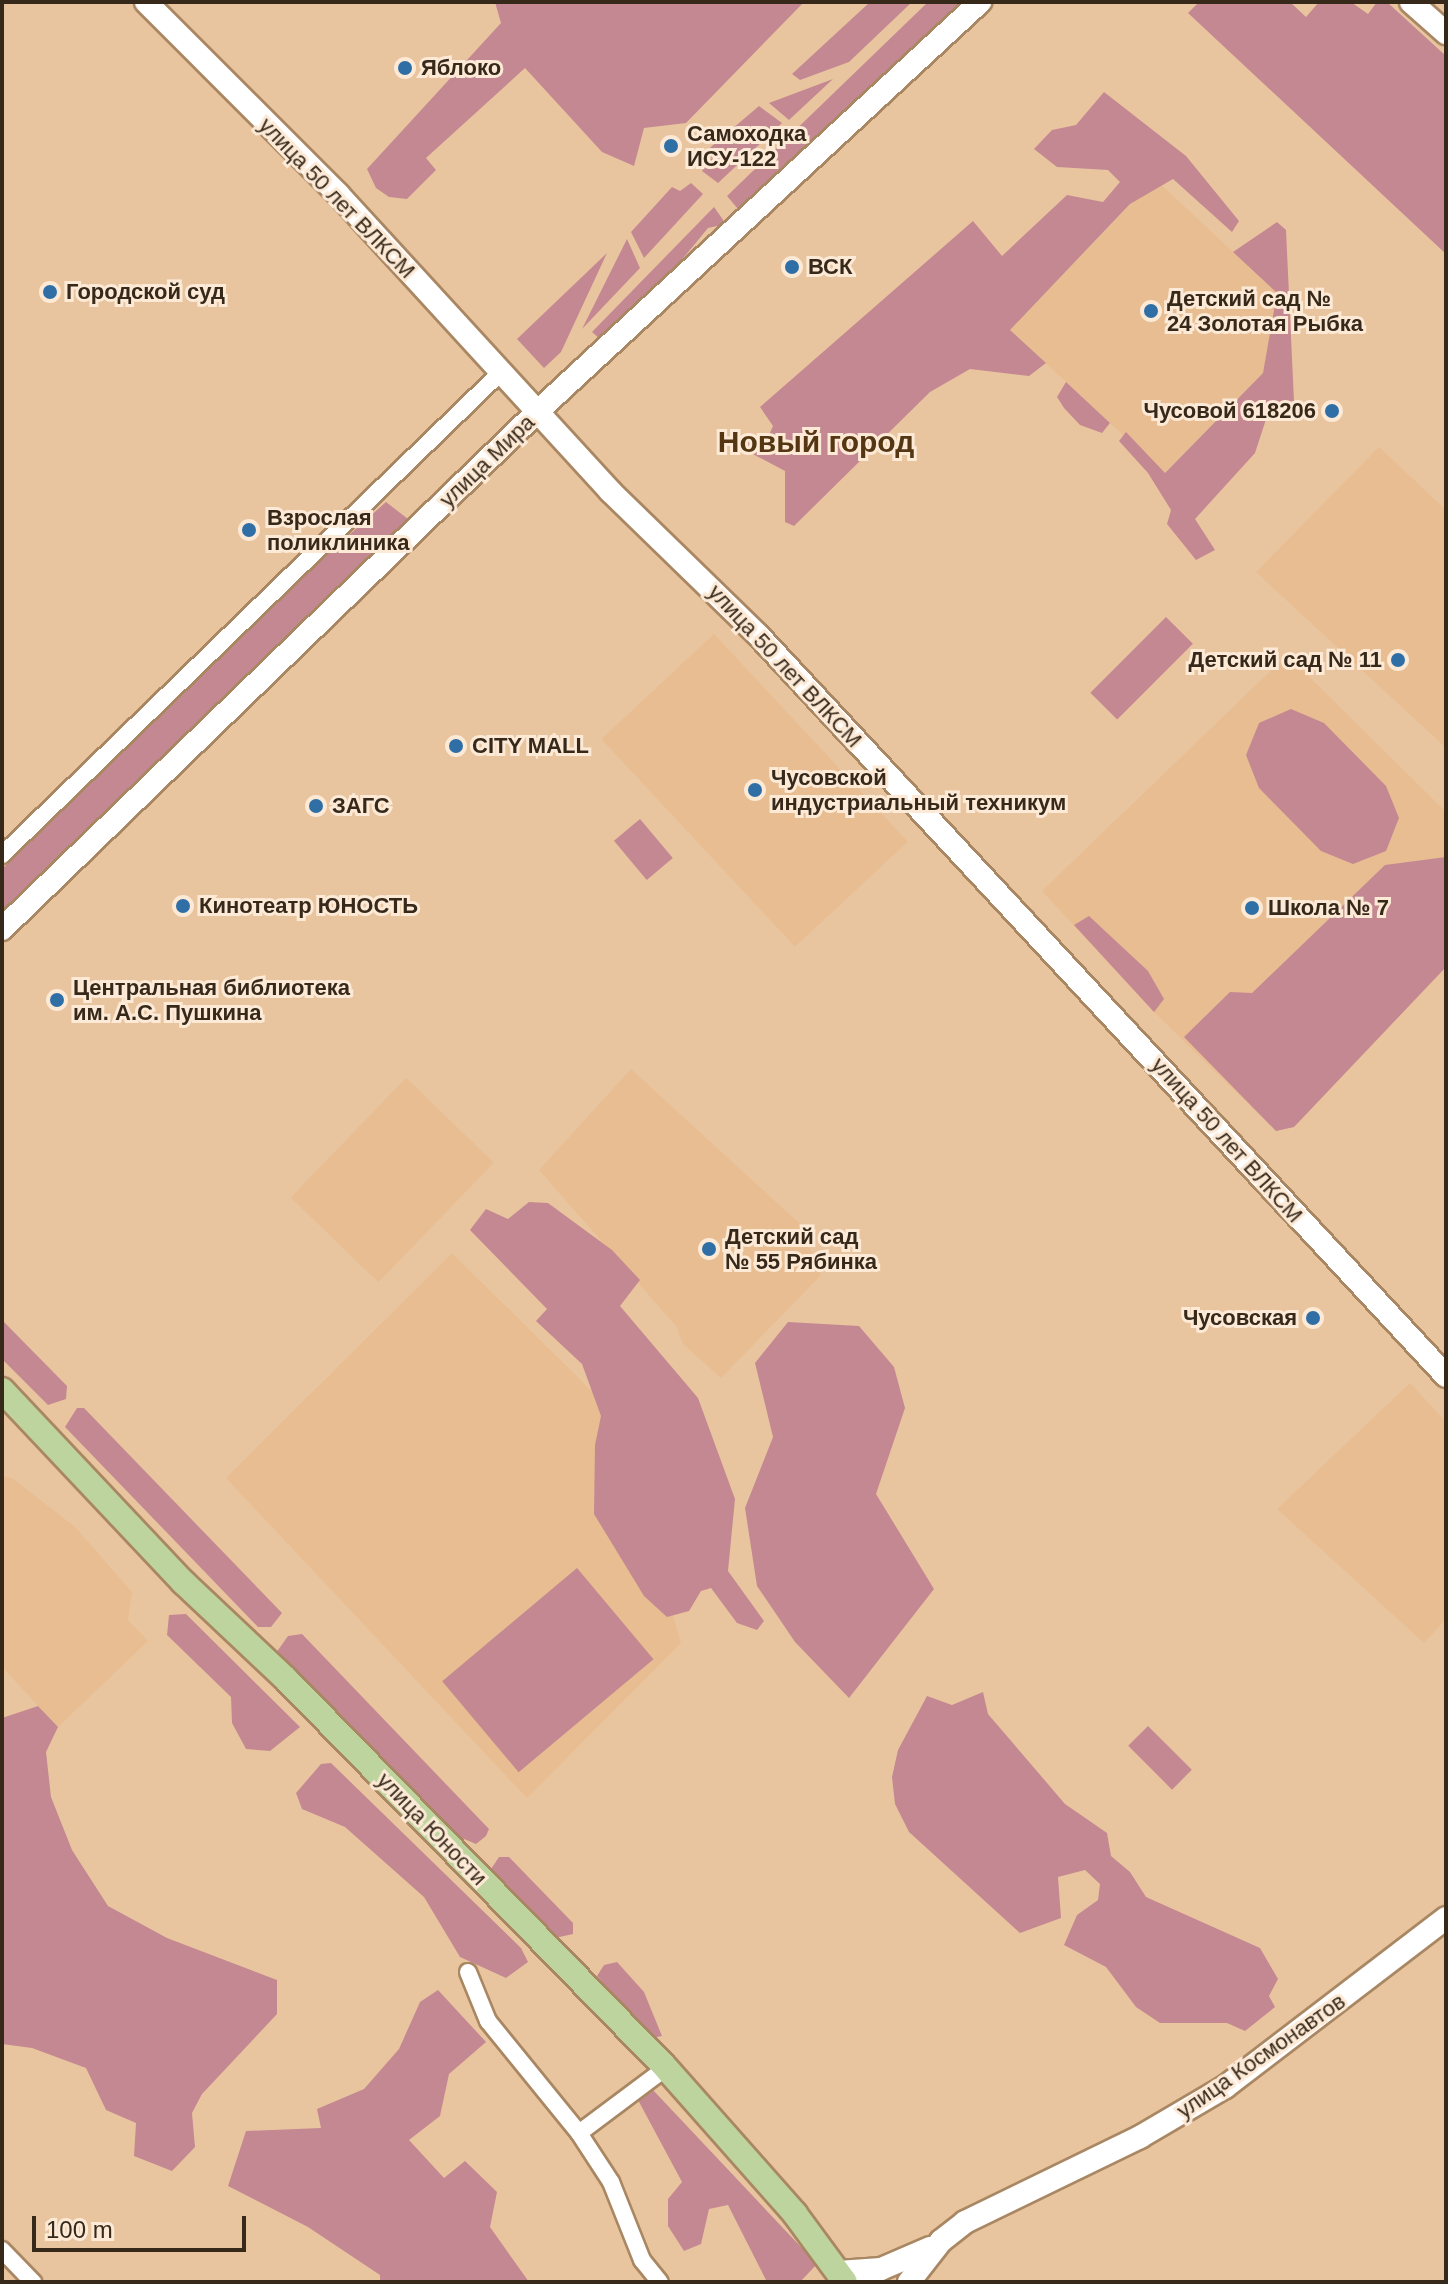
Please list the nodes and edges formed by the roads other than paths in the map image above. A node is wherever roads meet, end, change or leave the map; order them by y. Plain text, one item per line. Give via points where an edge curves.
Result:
1 (146, 2) edge
2 (980, 2) edge
3 (1411, 2) edge
4 (1446, 33) edge
5 (500, 373) junction
6 (537, 412) junction
7 (2, 855) edge
8 (2, 929) edge
9 (1446, 1376) edge
10 (2, 1390) edge
11 (1446, 1918) edge
12 (468, 1972) dead end
13 (666, 2068) junction
14 (579, 2133) junction
15 (941, 2241) junction
16 (2, 2250) edge
17 (835, 2279) edge
18 (33, 2282) edge
19 (660, 2282) edge
20 (909, 2282) edge

1 - 5 street, улица 50 лет ВЛКСМ via 338,194
2 - 6 street, улица Мира
3 - 4 street
5 - 6 street, улица 50 лет ВЛКСМ
5 - 7 street
6 - 8 street, улица Мира
6 - 9 street, улица 50 лет ВЛКСМ via 758,635
10 - 13 main road, улица Юности via 183,1582 286,1679
11 - 15 street, улица Космонавтов via 1225,2087 1140,2137 988,2208
12 - 14 street via 488,2021
13 - 14 street
13 - 17 main road, улица Юности via 795,2214
14 - 19 street via 611,2182 642,2260
15 - 17 street via 898,2264
15 - 20 street, улица Космонавтов
16 - 18 street

